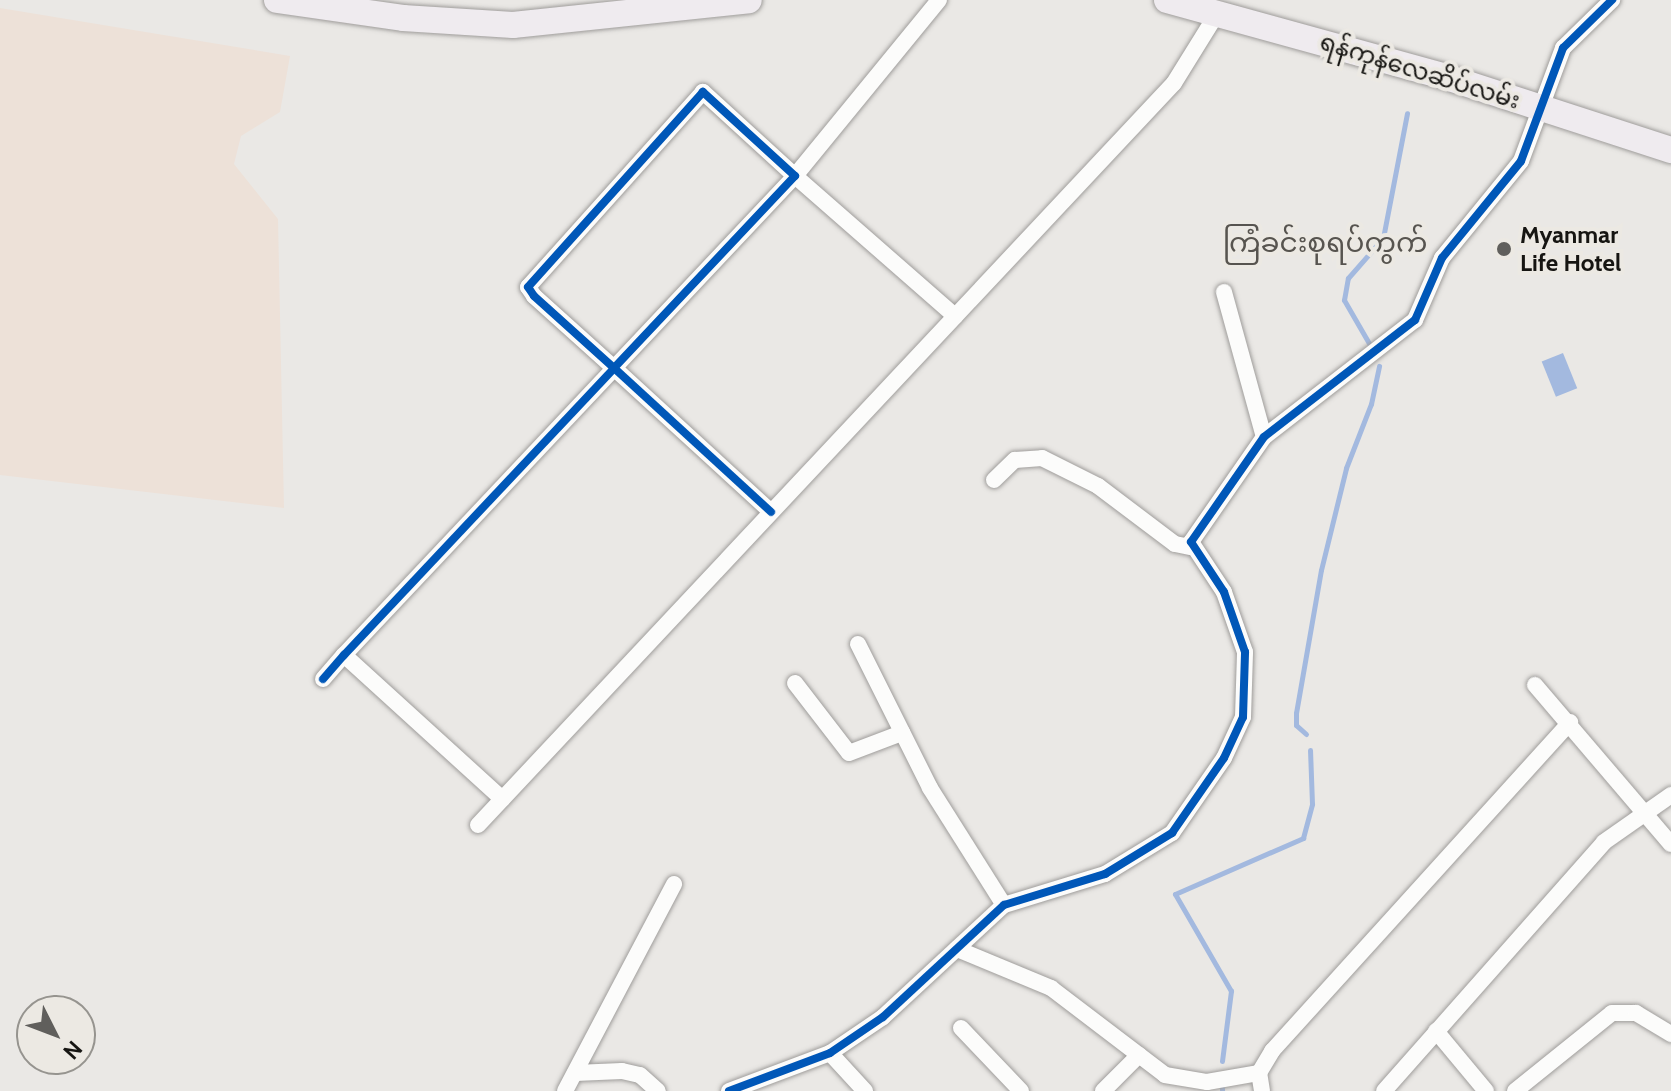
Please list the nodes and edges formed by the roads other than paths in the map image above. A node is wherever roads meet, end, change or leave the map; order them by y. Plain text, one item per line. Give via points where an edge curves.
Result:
1 (277, 0) edge
2 (749, 0) edge
3 (939, 0) edge
4 (1167, 0) edge
5 (1612, 0) edge
6 (1218, 12) junction
7 (1544, 109) junction
8 (1671, 150) edge
9 (795, 176) junction
10 (1224, 292) dead end
11 (955, 316) junction
12 (614, 368) junction
13 (1264, 437) junction
14 (994, 480) dead end
15 (771, 512) junction
16 (1191, 547) junction
17 (858, 644) dead end
18 (344, 655) junction
19 (323, 679) dead end
20 (795, 683) dead end
21 (1535, 685) dead end
22 (1570, 722) junction
23 (902, 733) junction
24 (1671, 795) edge
25 (502, 799) junction
26 (1646, 812) junction
27 (478, 825) dead end
28 (1671, 844) edge
29 (674, 884) dead end
30 (1004, 905) junction
31 (957, 949) junction
32 (961, 1028) dead end
33 (1436, 1031) junction
34 (1671, 1034) edge
35 (830, 1053) junction
36 (1139, 1055) junction
37 (575, 1073) junction
38 (1259, 1073) junction
39 (565, 1091) edge
40 (658, 1091) edge
41 (729, 1091) edge
42 (865, 1091) edge
43 (1021, 1091) edge
44 (1103, 1091) edge
45 (1262, 1091) edge
46 (1384, 1091) edge
47 (1486, 1091) edge
48 (1515, 1091) edge

1 - 2 main road via 403,18 513,25
3 - 9 street
4 - 6 main road, ရန်ကုန်လေဆိပ်လမ်း
5 - 7 street via 1563,48
6 - 7 main road, ရန်ကုန်လေဆိပ်လမ်း
6 - 11 street via 1174,83
7 - 8 main road, ရန်ကုန်လေဆိပ်လမ်း
7 - 13 street via 1521,161 1442,258 1407,330
9 - 11 street
9 - 12 street
9 - 12 street via 703,92 528,287
10 - 13 street
11 - 15 street
12 - 15 street
12 - 18 street
13 - 16 street
14 - 16 street via 1015,460 1042,458 1098,486 1175,544
15 - 25 street
16 - 30 street via 1224,592 1245,652 1243,717 1224,758 1172,833 1105,874
17 - 23 street
18 - 19 street
18 - 25 street
20 - 23 street via 849,753
21 - 22 street
22 - 26 street
22 - 38 street via 1272,1051
23 - 30 street
24 - 26 street
25 - 27 street
26 - 28 street
26 - 33 street via 1604,842
29 - 37 street
30 - 31 street
31 - 35 street via 883,1017
31 - 36 street via 1051,988
32 - 43 street
33 - 46 street
33 - 47 street
34 - 48 street via 1636,1013 1612,1013
35 - 41 street
35 - 42 street
36 - 38 street via 1165,1075 1207,1082
36 - 44 street
37 - 39 street
37 - 40 street via 622,1071 640,1075
38 - 45 street

